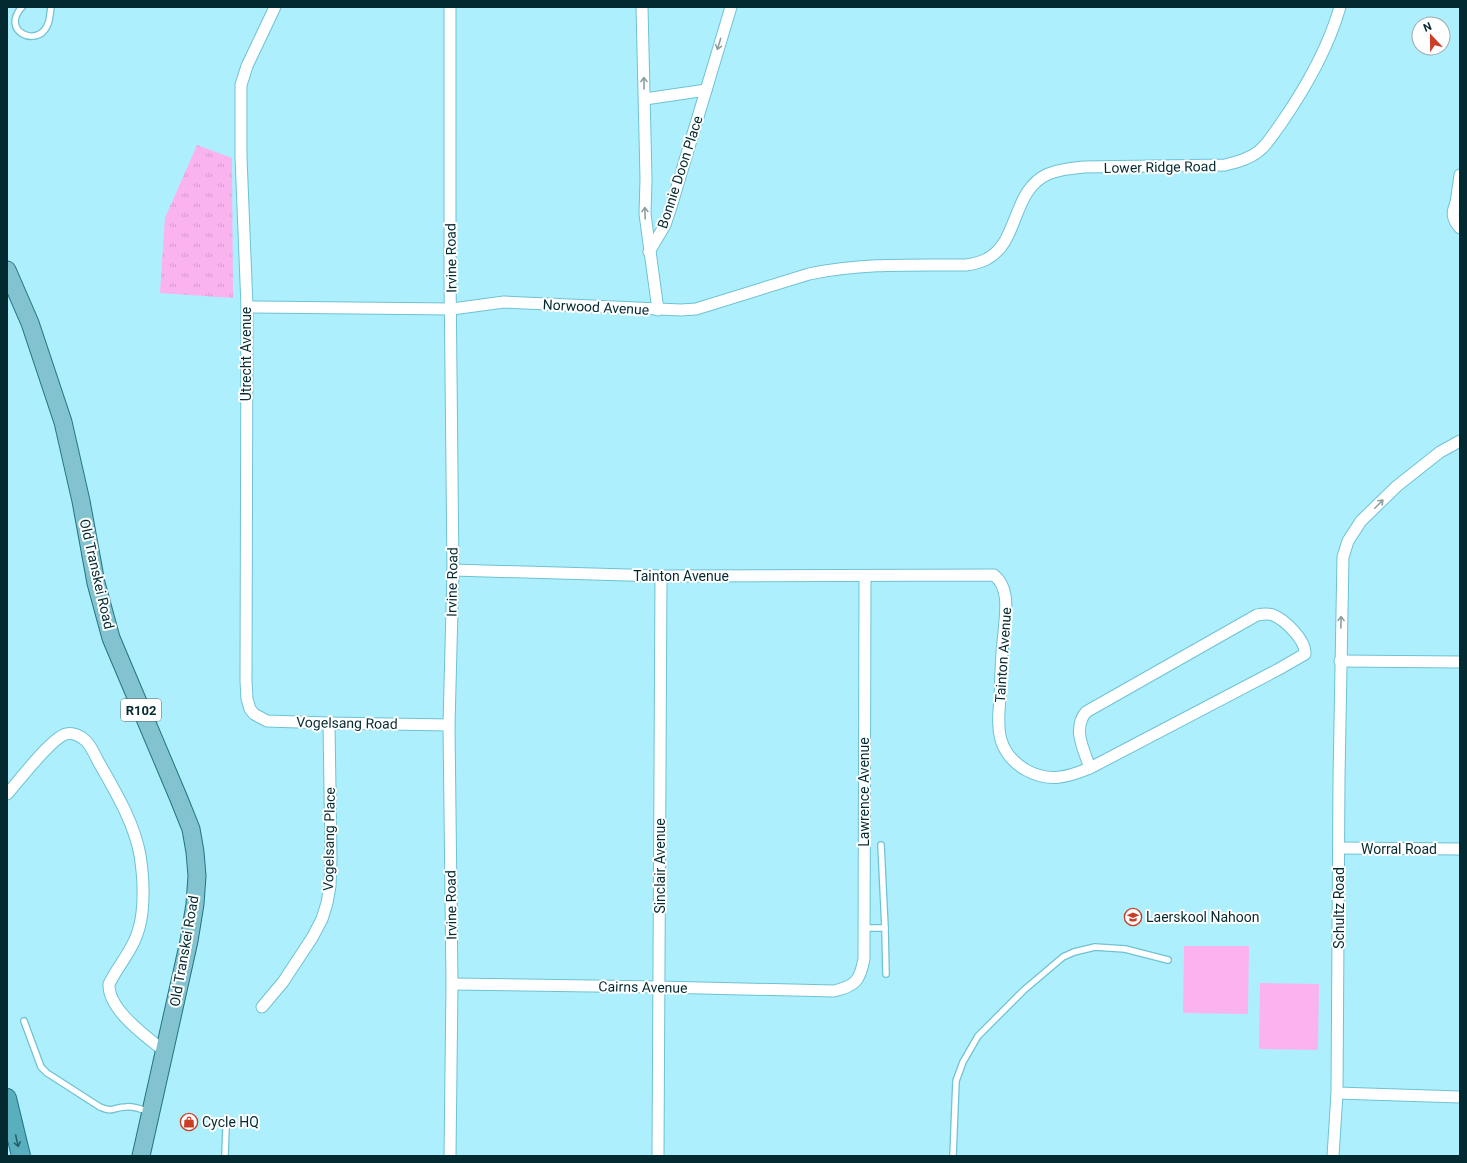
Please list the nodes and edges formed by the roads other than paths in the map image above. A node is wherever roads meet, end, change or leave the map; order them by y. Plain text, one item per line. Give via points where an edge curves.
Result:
1 (22, 7) edge
2 (51, 7) edge
3 (275, 7) edge
4 (450, 7) edge
5 (642, 7) edge
6 (730, 7) edge
7 (1340, 7) edge
8 (706, 90) junction
9 (645, 99) junction
10 (1460, 175) edge
11 (1458, 205) edge
12 (1460, 228) edge
13 (649, 252) junction
14 (940, 265) joint
15 (7, 270) edge
16 (247, 307) junction
17 (452, 309) junction
18 (658, 310) junction
19 (1460, 441) edge
20 (453, 570) junction
21 (661, 576) junction
22 (865, 576) junction
23 (1340, 661) junction
24 (1460, 662) edge
25 (250, 708) joint
26 (329, 724) junction
27 (449, 725) junction
28 (1090, 768) junction
29 (7, 794) edge
30 (881, 845) dead end
31 (1339, 848) junction
32 (1460, 849) edge
33 (864, 928) junction
34 (885, 928) junction
35 (1168, 960) dead end
36 (886, 974) dead end
37 (452, 984) junction
38 (659, 987) junction
39 (834, 991) joint
40 (262, 1007) dead end
41 (24, 1022) dead end
42 (164, 1051) junction
43 (1337, 1092) junction
44 (1460, 1097) edge
45 (7, 1098) edge
46 (151, 1113) junction
47 (226, 1128) dead end
48 (21, 1156) edge
49 (141, 1156) edge
50 (225, 1156) edge
51 (450, 1156) edge
52 (658, 1156) edge
53 (954, 1156) edge
54 (1333, 1156) edge

1 - 2 lane via 14,18 16,26 22,34 30,37 43,31 47,26
3 - 16 street, Utrecht Avenue via 247,66 241,85
4 - 17 street, Irvine Road
9 -> 5 street, Bonnie Doon Place
6 -> 8 street, Bonnie Doon Place
7 - 14 street, Lower Ridge Road via 1324,49 1288,112 1267,142 1251,156 1234,163 1214,166 1084,167 1066,168 1047,174 1024,195 1000,249 986,259 966,265
8 - 9 street, Bonnie Doon Place
8 - 13 street, Bonnie Doon Place via 665,225
13 -> 9 street, Bonnie Doon Place via 645,214
10 - 11 street
11 - 12 street via 1452,213
13 - 18 street, Bonnie Doon Place
14 - 18 street, Norwood Avenue via 877,265 826,271 696,309
15 - 42 main road, Old Transkei Road / R102 via 30,323 63,422 96,583 111,638 179,799 192,837 197,876 195,904
16 - 17 street, Norwood Avenue
16 - 25 street, Utrecht Avenue via 246,681
17 - 18 street, Norwood Avenue via 504,302
17 - 20 street, Irvine Road
23 -> 19 street, Schultz Road via 1342,566 1348,541 1361,521 1397,486 1440,452
20 - 21 street, Tainton Avenue
20 - 27 street, Irvine Road
21 - 22 street, Tainton Avenue
21 - 38 street, Sinclair Avenue
22 - 28 street, Tainton Avenue via 994,575 1002,584 1006,600 999,719 1006,751 1017,765 1031,773 1044,776 1060,778
22 - 33 street, Lawrence Avenue
23 - 24 street
23 - 31 street, Schultz Road
25 - 26 street, Vogelsang Road via 254,714 267,720
26 - 27 street, Vogelsang Road
26 - 40 street, Vogelsang Place via 331,858 327,902 312,938 283,982
27 - 37 street, Irvine Road
28 - 28 street, Tainton Avenue via 1279,669 1304,654 1303,644 1282,620 1270,614 1257,615 1086,712 1080,722 1079,734
29 - 42 street via 57,740 66,734 72,734 86,741 133,828 140,856 143,891 138,933 109,984 109,990 118,1008 127,1018
30 - 34 lane
31 - 32 street, Worral Road
31 - 43 street, Schultz Road
33 - 34 lane
33 - 39 street, Lawrence Avenue via 864,958 858,979 845,988
34 - 36 lane
35 - 53 lane via 1125,949 1094,947 1063,957 1024,990 978,1036 963,1062 956,1081
37 - 38 street, Cairns Avenue
37 - 51 street, Irvine Road
38 - 39 street, Cairns Avenue
38 - 52 street, Sinclair Avenue
41 - 46 lane via 41,1067 47,1073 107,1110 126,1107
42 - 46 main road, Old Transkei Road / R102
43 - 44 street
43 - 54 street, Schultz Road
45 -> 48 highway
46 - 49 main road, Old Transkei Road / R102
47 - 50 lane

